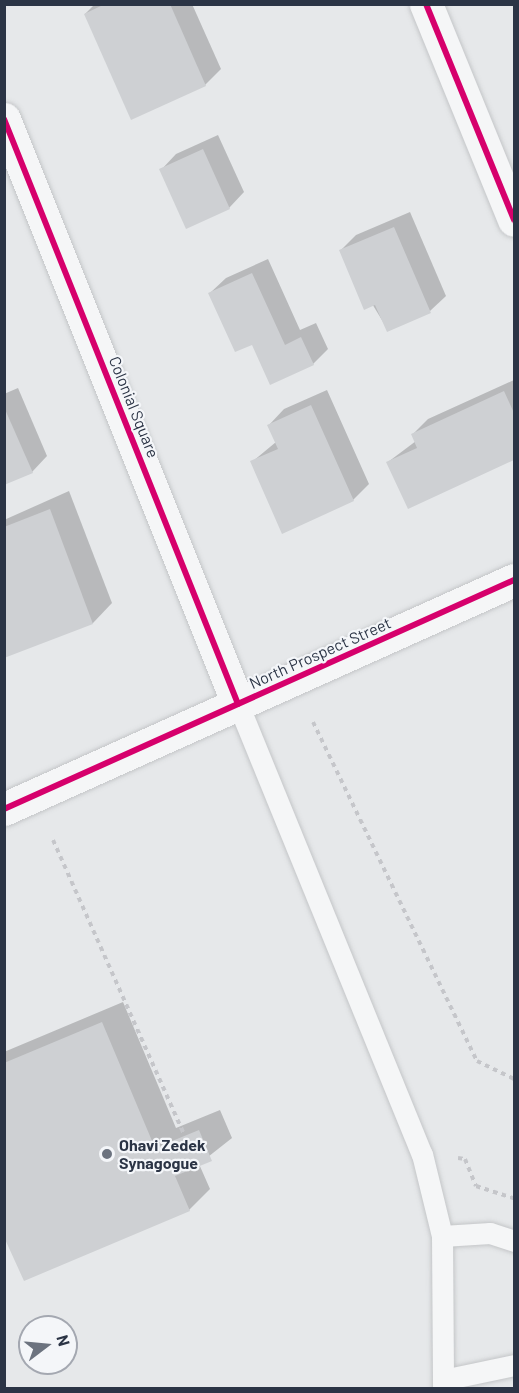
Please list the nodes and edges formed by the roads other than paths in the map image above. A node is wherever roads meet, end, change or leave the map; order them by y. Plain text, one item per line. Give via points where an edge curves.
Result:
1 (426, 4) edge
2 (4, 119) edge
3 (514, 220) edge
4 (514, 580) edge
5 (238, 704) junction
6 (4, 808) edge
7 (442, 1236) junction
8 (514, 1241) edge
9 (514, 1365) edge
10 (443, 1384) edge

1 - 3 street
2 - 5 street, Colonial Square
4 - 5 street, North Prospect Street
5 - 6 street, North Prospect Street
5 - 7 lane via 422,1154
7 - 8 lane via 490,1233
7 - 10 lane
9 - 10 lane

